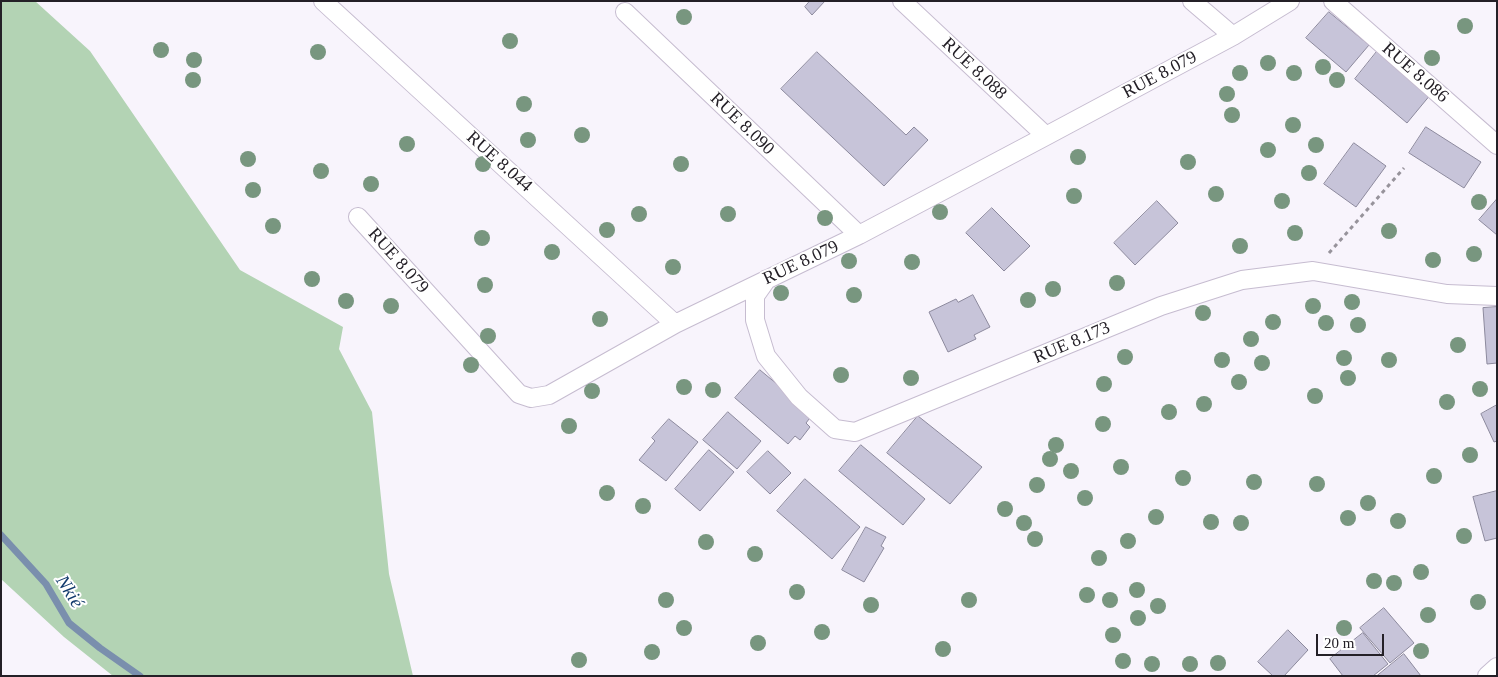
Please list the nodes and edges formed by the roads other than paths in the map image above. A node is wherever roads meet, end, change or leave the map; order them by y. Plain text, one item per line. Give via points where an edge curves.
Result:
1 (323, 1) edge
2 (902, 1) edge
3 (1192, 1) edge
4 (1290, 1) edge
5 (1333, 1) edge
6 (624, 12) dead end
7 (1233, 36) junction
8 (1046, 136) junction
9 (1497, 146) edge
10 (358, 218) dead end
11 (859, 236) junction
12 (767, 279) junction
13 (1497, 296) edge
14 (675, 324) junction
15 (1497, 667) edge
16 (1487, 676) edge

1 - 14 street, RUE 8.044
2 - 8 street, RUE 8.088
3 - 7 street
4 - 7 street, RUE 8.079
5 - 9 street, RUE 8.086
6 - 11 street, RUE 8.090
7 - 8 street, RUE 8.079
8 - 11 street, RUE 8.079
10 - 14 street, RUE 8.079 via 519,394 531,398 550,395
11 - 12 street, RUE 8.079
12 - 13 street, RUE 8.173 via 755,296 755,320 766,356 799,397 836,429 855,432 1161,306 1242,280 1314,271 1447,294
12 - 14 street, RUE 8.079
15 - 16 street

